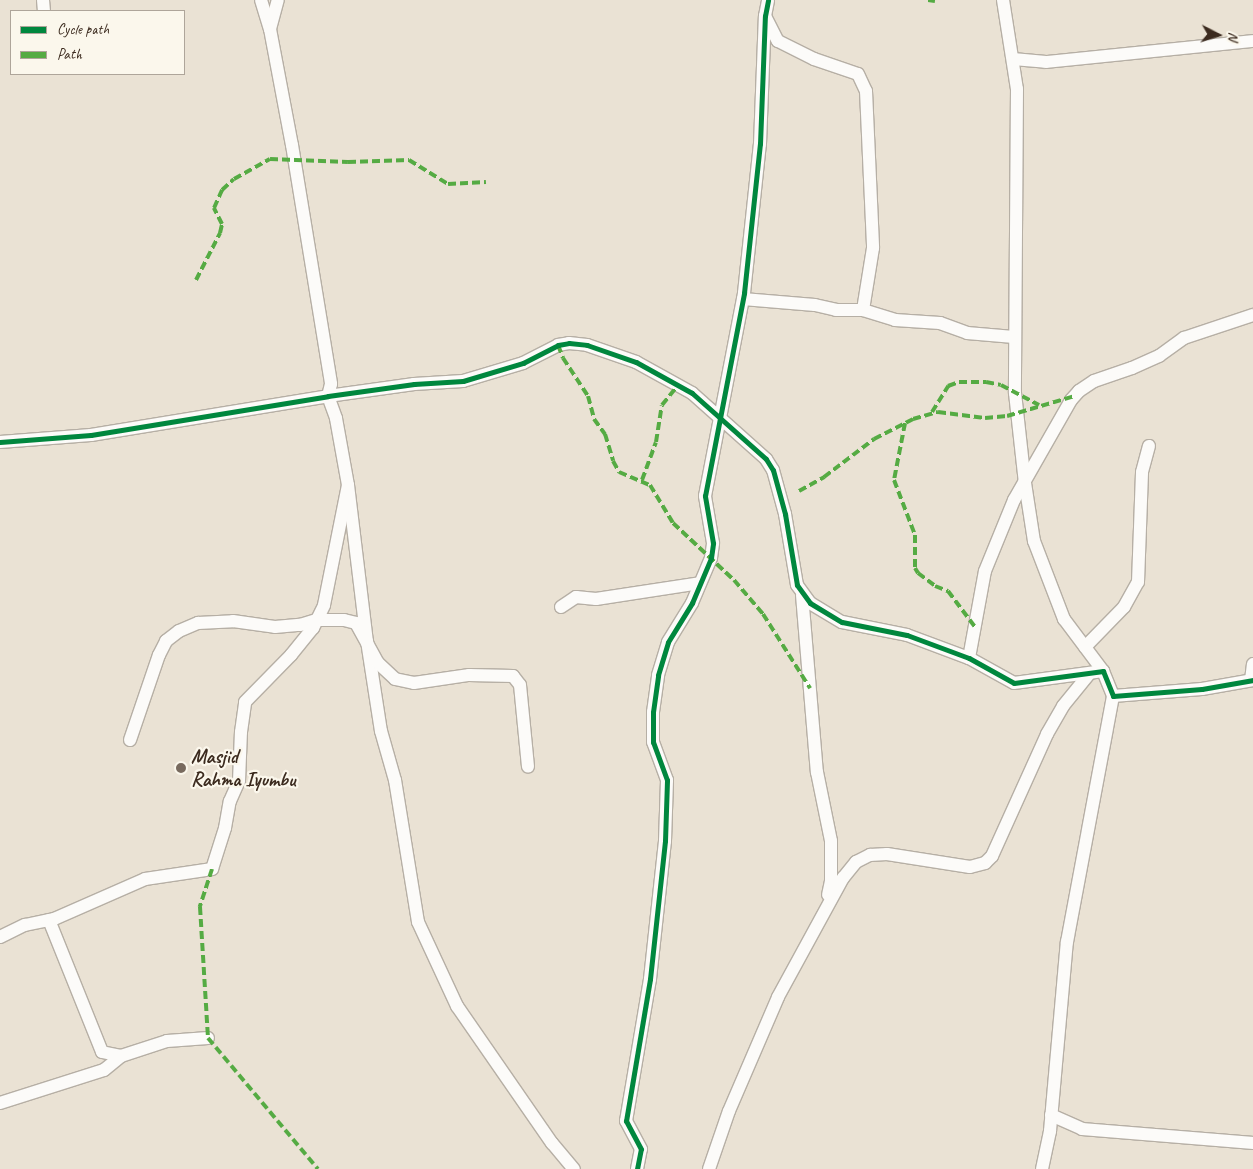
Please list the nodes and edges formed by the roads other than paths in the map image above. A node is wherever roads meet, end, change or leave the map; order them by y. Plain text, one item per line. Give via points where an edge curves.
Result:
1 (261, 0) edge
2 (278, 0) edge
3 (768, 0) edge
4 (1003, 0) edge
5 (764, 16) junction
6 (270, 29) junction
7 (1253, 41) edge
8 (1013, 59) junction
9 (743, 299) junction
10 (863, 310) junction
11 (1253, 315) edge
12 (1014, 337) junction
13 (328, 396) junction
14 (720, 417) junction
15 (0, 442) edge
16 (1149, 446) dead end
17 (1025, 483) junction
18 (348, 485) junction
19 (700, 583) junction
20 (802, 595) junction
21 (560, 607) dead end
22 (316, 620) junction
23 (367, 641) junction
24 (1085, 647) junction
25 (969, 658) junction
26 (1253, 664) edge
27 (1103, 671) junction
28 (1089, 674) junction
29 (1252, 680) edge
30 (1113, 696) junction
31 (130, 740) dead end
32 (528, 767) dead end
33 (824, 911) junction
34 (49, 920) junction
35 (0, 937) edge
36 (208, 1038) dead end
37 (121, 1056) junction
38 (0, 1103) edge
39 (1051, 1115) junction
40 (1253, 1143) edge
41 (574, 1169) edge
42 (637, 1169) edge
43 (709, 1169) edge
44 (1042, 1169) edge

1 - 6 street
2 - 6 street
3 - 5 street
4 - 8 street
5 - 9 street via 760,144
5 - 10 street via 778,41 814,59 858,74 866,91 873,248
6 - 13 street via 331,384
7 - 8 street via 1046,62
8 - 12 street via 1017,89
9 - 10 street
9 - 14 street
10 - 12 street via 895,320 940,323 967,333
11 - 17 street via 1184,338 1159,356 1094,381 1079,391 1062,412 1043,454
12 - 17 street via 1015,393
13 - 14 street via 463,381 523,363 558,345 569,343 587,345 636,362 692,393
13 - 15 street via 91,436
13 - 18 street via 336,418
14 - 19 street via 706,496 711,558
14 - 20 street via 766,459 773,470 785,514 797,585
16 - 24 street via 1142,472 1138,582 1124,607
17 - 24 street via 1034,542 1064,619
17 - 25 street via 1014,500 986,571
18 - 22 street via 324,605
18 - 23 street
19 - 21 street via 596,599 576,597
19 - 42 street via 692,603 668,642 658,675 653,712 653,742 667,780 665,841 650,979 626,1121 640,1149
20 - 25 street via 842,622 908,635
20 - 33 street via 817,772 832,851 831,881
22 - 23 street via 356,623
22 - 31 street via 275,627 234,621 198,623 179,631 166,641 159,655
22 - 34 street via 291,655 245,702 239,781 230,801 212,869 145,879
23 - 32 street via 378,663 395,679 414,683 469,675 513,676 520,685
23 - 41 street via 381,731 395,780 418,922 457,1006 552,1143
24 - 27 street
25 - 28 street via 1014,683
26 - 29 street
27 - 28 street
27 - 30 street
28 - 33 street via 1063,706 1047,734 992,856 970,867 887,854 870,855 856,862
29 - 30 street
30 - 39 street via 1067,942
33 - 43 street via 778,997 729,1111
34 - 35 street via 25,925
34 - 37 street via 102,1052
36 - 37 street via 167,1041
37 - 38 street via 104,1070
39 - 40 street via 1082,1129
39 - 44 street

